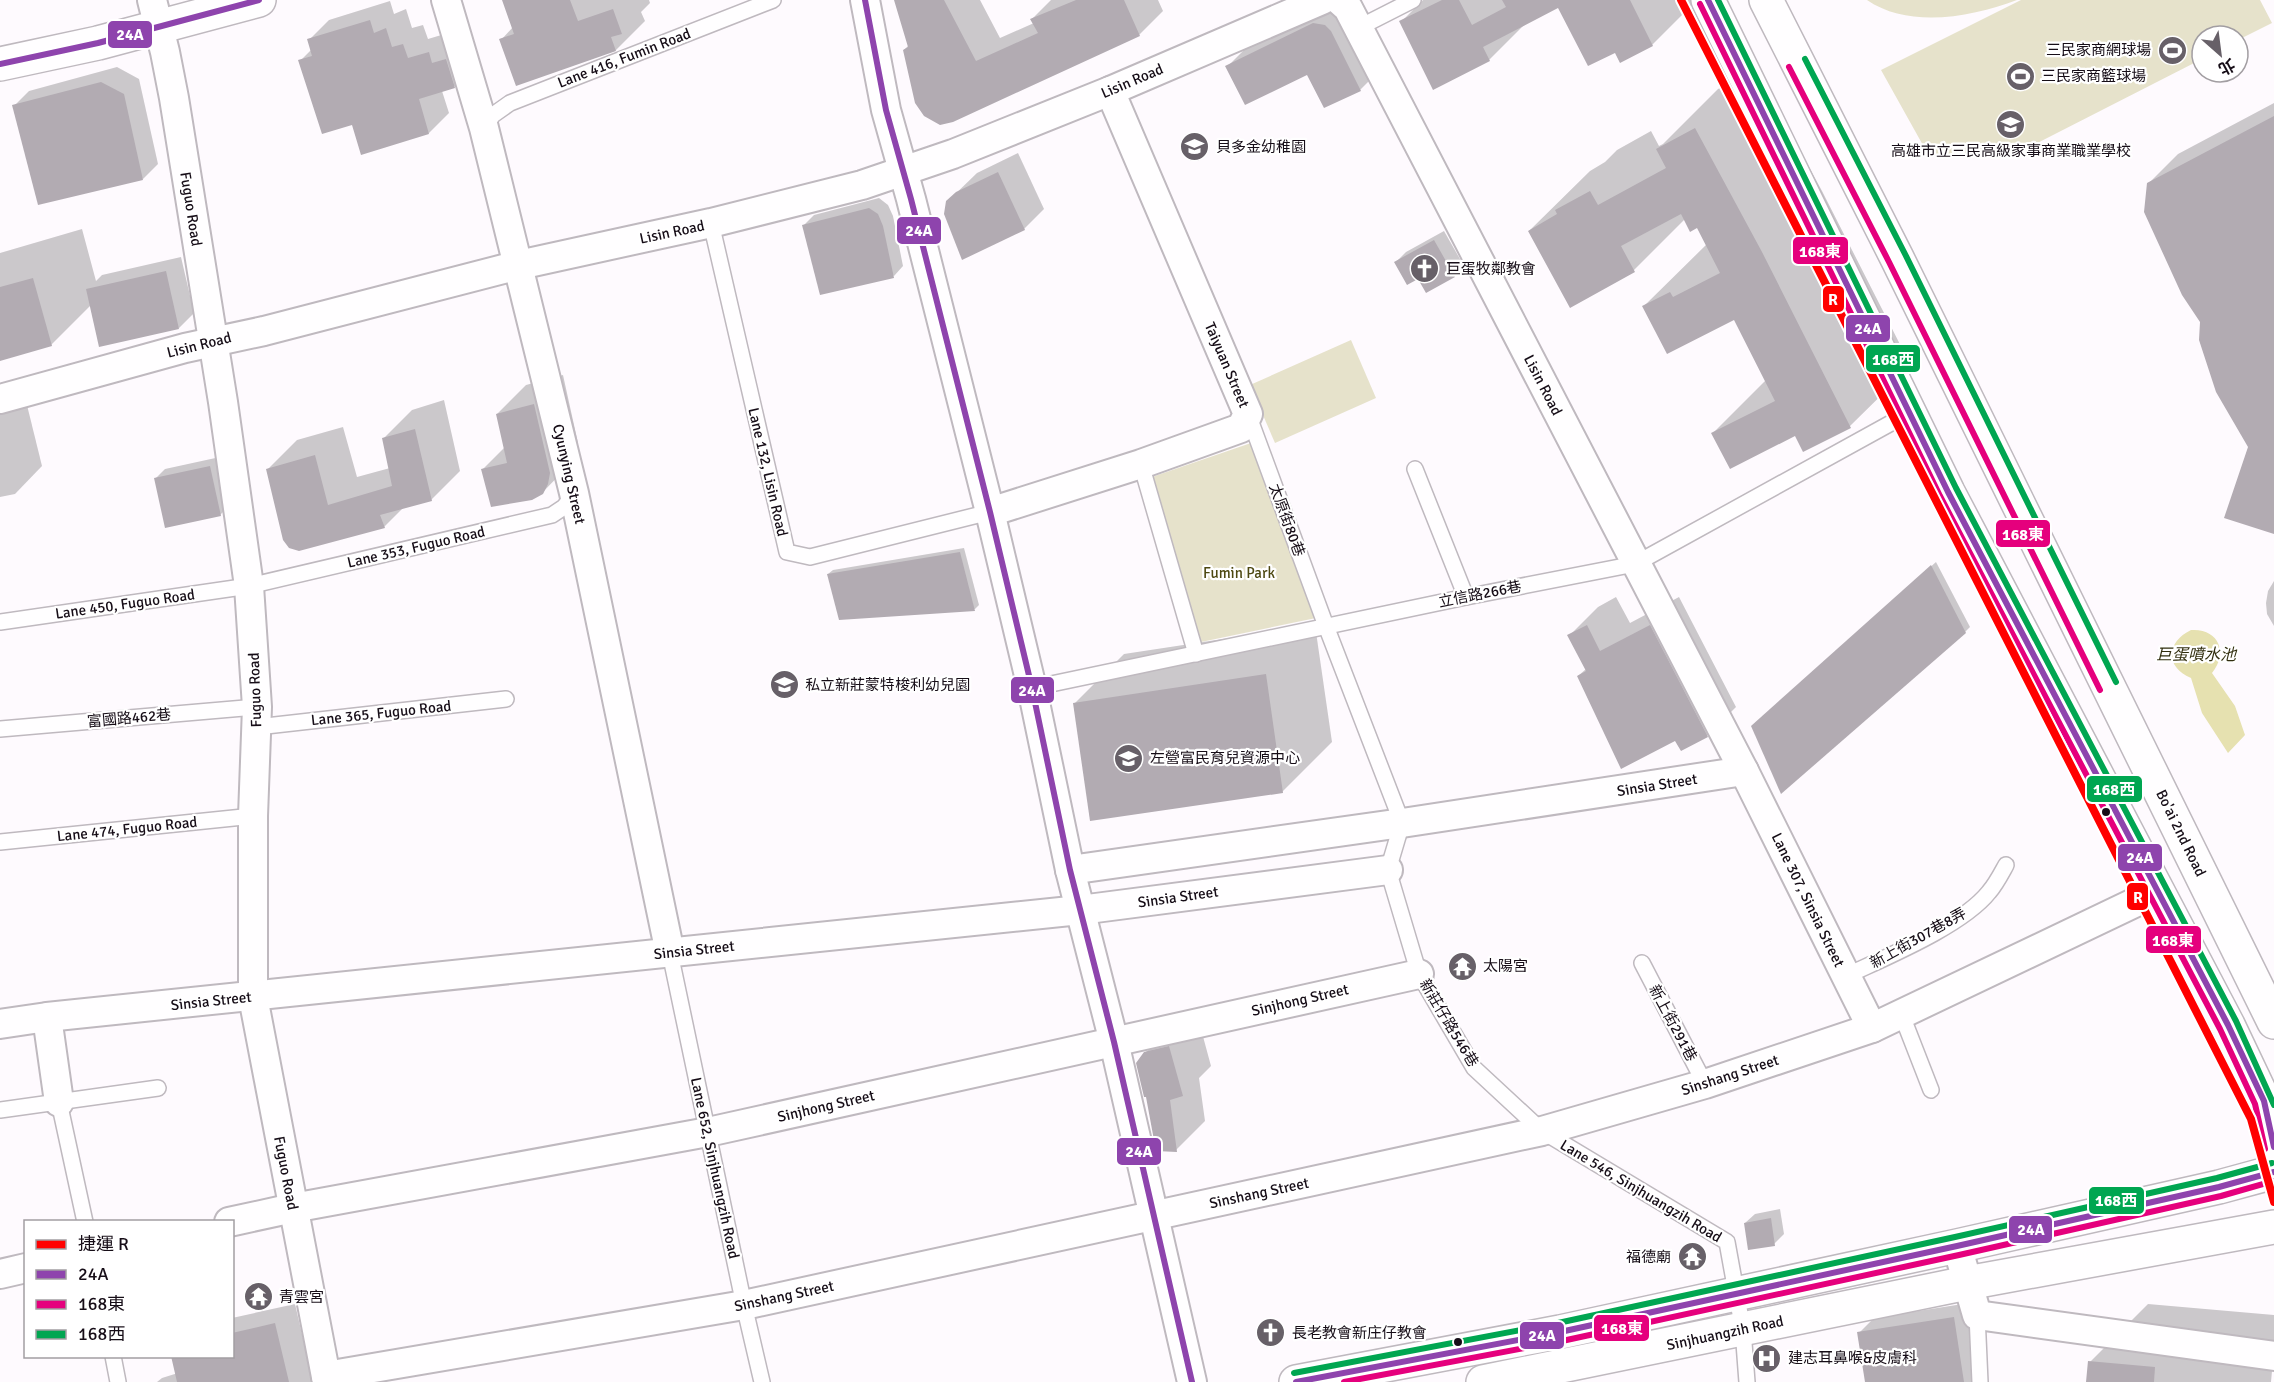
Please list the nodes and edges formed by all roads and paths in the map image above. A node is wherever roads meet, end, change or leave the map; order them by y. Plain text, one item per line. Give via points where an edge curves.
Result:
1 (259, 0) edge
2 (446, 0) edge
3 (773, 0) edge
4 (866, 0) edge
5 (1322, 0) edge
6 (1339, 0) edge
7 (1413, 0) edge
8 (1708, 0) edge
9 (1766, 0) edge
10 (155, 14) edge
11 (1358, 28) junction
12 (0, 64) edge
13 (1110, 91) junction
14 (484, 128) junction
15 (904, 171) junction
16 (711, 223) junction
17 (519, 265) junction
18 (213, 341) junction
19 (0, 399) edge
20 (1911, 412) junction
21 (1248, 414) junction
22 (1141, 464) junction
23 (1415, 469) dead end
24 (574, 494) junction
25 (990, 512) junction
26 (1635, 564) junction
27 (249, 586) junction
28 (1466, 597) junction
29 (0, 622) edge
30 (1326, 626) junction
31 (1196, 654) junction
32 (1032, 688) junction
33 (506, 699) dead end
34 (257, 717) junction
35 (0, 729) edge
36 (1744, 771) junction
37 (254, 816) junction
38 (1402, 823) junction
39 (0, 842) edge
40 (2006, 865) dead end
41 (1070, 870) junction
42 (1388, 870) junction
43 (2157, 892) junction
44 (1080, 910) junction
45 (670, 953) junction
46 (1642, 963) dead end
47 (1419, 974) junction
48 (1846, 976) junction
49 (253, 997) junction
50 (1901, 1013) junction
51 (47, 1017) junction
52 (2274, 1022) edge
53 (0, 1024) edge
54 (1872, 1028) junction
55 (1114, 1042) junction
56 (1705, 1084) junction
57 (158, 1088) dead end
58 (1931, 1090) dead end
59 (59, 1102) junction
60 (0, 1110) edge
61 (1542, 1131) junction
62 (708, 1132) junction
63 (2274, 1147) edge
64 (2274, 1172) edge
65 (293, 1208) junction
66 (1154, 1216) junction
67 (85, 1220) edge
68 (234, 1220) edge
69 (2274, 1227) edge
70 (1957, 1246) junction
71 (24, 1268) edge
72 (0, 1274) edge
73 (1967, 1283) junction
74 (1736, 1294) junction
75 (744, 1305) junction
76 (1977, 1315) junction
77 (1743, 1330) junction
78 (1560, 1332) junction
79 (2274, 1356) edge
80 (113, 1358) edge
81 (1569, 1374) edge
82 (327, 1379) edge
83 (118, 1382) edge
84 (762, 1382) edge
85 (1192, 1382) edge
86 (1296, 1382) edge
87 (1483, 1382) edge
88 (1747, 1382) edge
89 (1980, 1382) edge

1 - 10 main road
2 - 14 street, Cyunying Street
3 - 14 lane, Lane 416, Fumin Road via 510,103 493,115
4 - 15 street via 886,110
5 - 13 street, Lisin Road
6 - 11 street, Lisin Road
7 - 11 lane
8 - 20 main road
9 - 52 main road, Bo'ai 2nd Road
10 - 12 main road
10 - 18 street, Fuguo Road via 172,86
11 - 26 street, Lisin Road
13 - 15 street, Lisin Road
13 - 21 street, Taiyuan Street
14 - 17 street, Cyunying Street
15 - 16 street, Lisin Road via 862,186
15 - 25 street
16 - 17 street, Lisin Road
16 - 25 lane, Lane 132, Lisin Road via 787,552 810,557
17 - 18 street, Lisin Road
17 - 24 street, Cyunying Street
18 - 19 street, Lisin Road
18 - 27 street, Fuguo Road
20 - 26 lane, 立信路266巷
20 - 43 main road via 1948,492
21 - 22 street, Taiyuan Street via 1241,428
21 - 30 lane, 太原街80巷
22 - 25 street, Taiyuan Street
22 - 31 lane
23 - 28 lane
24 - 27 lane, Lane 353, Fuguo Road via 552,515
24 - 45 street, Cyunying Street
25 - 32 street
26 - 28 lane, 立信路266巷
26 - 36 street, Lisin Road
27 - 29 lane, Lane 450, Fuguo Road
27 - 34 street, Fuguo Road
28 - 30 lane, 立信路266巷
30 - 31 lane, 立信路266巷
30 - 38 lane, 太原街80巷
31 - 32 lane, 立信路266巷
32 - 41 street
33 - 34 lane, Lane 365, Fuguo Road
34 - 35 lane, 富國路462巷
34 - 37 street, Fuguo Road
36 - 38 street, Sinsia Street
36 - 48 street, Lane 307, Sinsia Street
37 - 39 lane, Lane 474, Fuguo Road
37 - 49 street, Fuguo Road
38 - 41 street, Sinsia Street
38 - 42 lane
40 - 48 lane, 新上街307巷8弄 via 1989,893 1971,910
41 - 44 street
42 - 44 street, Sinsia Street
42 - 47 lane, 新莊仔路546巷
43 - 50 street, Sinshang Street
43 - 63 main road via 2264,1101
44 - 45 street, Sinsia Street
44 - 55 street
45 - 49 street, Sinsia Street
45 - 62 lane, Lane 652, Sinjhuangzih Road
46 - 56 lane, 新上街291巷
47 - 55 street, Sinjhong Street
47 - 61 lane, 新莊仔路546巷 via 1474,1068
48 - 54 street, Lane 307, Sinsia Street
49 - 51 street, Sinsia Street
49 - 65 street, Fuguo Road
50 - 54 street, Sinshang Street
50 - 58 lane
51 - 53 street, Sinsia Street
51 - 59 street
54 - 56 street, Sinshang Street
55 - 62 street, Sinjhong Street
55 - 66 street
56 - 61 street, Sinshang Street
57 - 59 lane
59 - 60 lane
59 - 67 lane
61 - 66 street, Sinshang Street
61 - 74 lane, Lane 546, Sinjhuangzih Road via 1727,1242
62 - 65 street, Sinjhong Street
62 - 75 lane, Lane 652, Sinjhuangzih Road
64 - 70 main road
65 - 68 street, Sinjhong Street
65 - 82 street, Fuguo Road
66 - 75 street, Sinshang Street
66 - 85 street
69 - 73 main road, Sinjhuangzih Road
70 - 73 street
70 - 74 main road
71 - 72 street
73 - 76 street
73 - 77 main road, Sinjhuangzih Road
74 - 77 lane, Lane 546, Sinjhuangzih Road
74 - 78 main road
75 - 82 street, Sinshang Street
75 - 84 lane, Lane 652, Sinjhuangzih Road
76 - 79 street
76 - 89 lane
77 - 81 main road, Sinjhuangzih Road
77 - 88 lane, Lane 546, Sinjhuangzih Road
78 - 81 lane
78 - 86 main road
80 - 83 lane
81 - 87 main road, Sinjhuangzih Road

